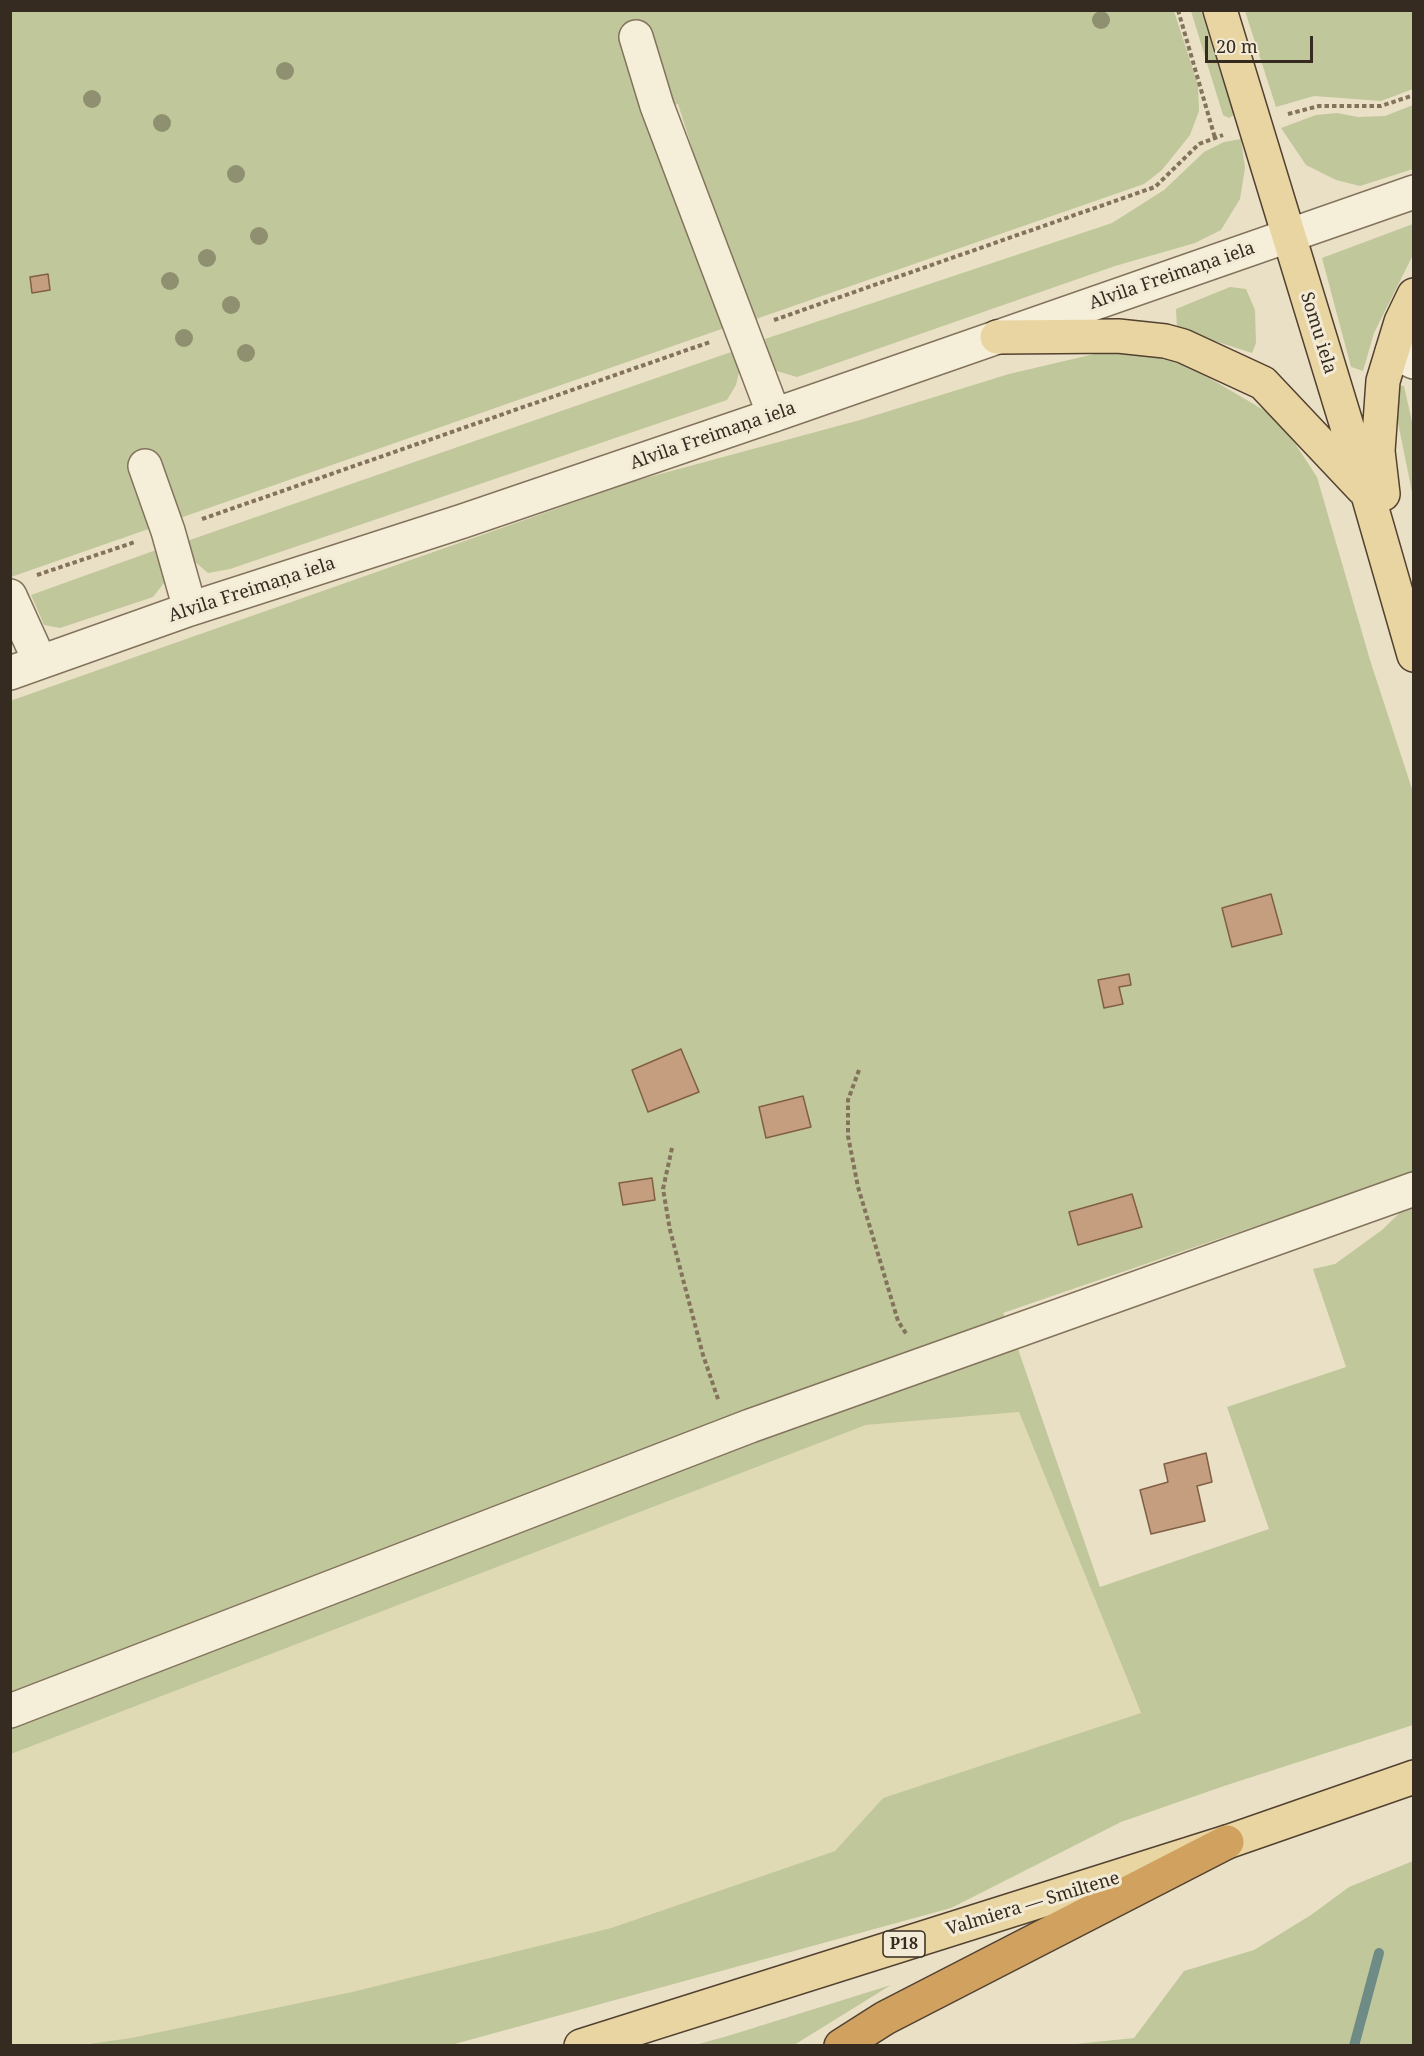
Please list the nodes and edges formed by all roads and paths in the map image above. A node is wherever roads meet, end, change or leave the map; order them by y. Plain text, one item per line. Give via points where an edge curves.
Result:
1 (1178, 10) edge
2 (1220, 10) edge
3 (636, 37) dead end
4 (1413, 95) edge
5 (1279, 116) dead end
6 (1229, 133) dead end
7 (1215, 138) junction
8 (1413, 192) edge
9 (1288, 235) junction
10 (1413, 295) edge
11 (742, 331) junction
12 (997, 337) junction
13 (1403, 357) edge
14 (774, 415) junction
15 (145, 466) dead end
16 (1368, 495) junction
17 (168, 531) junction
18 (22, 586) edge
19 (190, 609) junction
20 (1400, 612) junction
21 (1413, 655) edge
22 (25, 668) edge
23 (859, 1070) dead end
24 (672, 1148) dead end
25 (1413, 1189) edge
26 (926, 1363) junction
27 (750, 1426) junction
28 (10, 1712) edge
29 (1413, 1777) edge
30 (1227, 1842) junction
31 (581, 2046) edge
32 (841, 2046) edge

1 - 7 path
2 - 9 main road, Somu iela
3 - 11 street via 657,106
4 - 5 path via 1381,106 1319,106
6 - 7 path
7 - 11 path via 1198,144 1155,187
8 - 9 street, Alvila Freimaņa iela
9 - 12 street, Alvila Freimaņa iela
9 - 16 main road, Somu iela
10 - 13 main road via 1401,322
11 - 14 street
11 - 17 path
12 - 14 street, Alvila Freimaņa iela
12 - 16 main road via 1118,336 1183,346 1263,383
13 - 20 main road via 1383,381 1378,451
14 - 19 street, Alvila Freimaņa iela
15 - 17 street
16 - 20 main road, Somu iela
17 - 18 path
17 - 19 street
18 - 22 street
19 - 22 street, Alvila Freimaņa iela
20 - 21 main road, Somu iela
23 - 26 path via 848,1100 848,1136 858,1187 898,1321
24 - 27 path via 663,1189 703,1355 717,1400
25 - 26 street
26 - 27 street
27 - 28 street
29 - 30 main road, Valmiera — Smiltene / P18
30 - 31 main road, Valmiera — Smiltene / P18
30 - 32 highway via 885,2018

